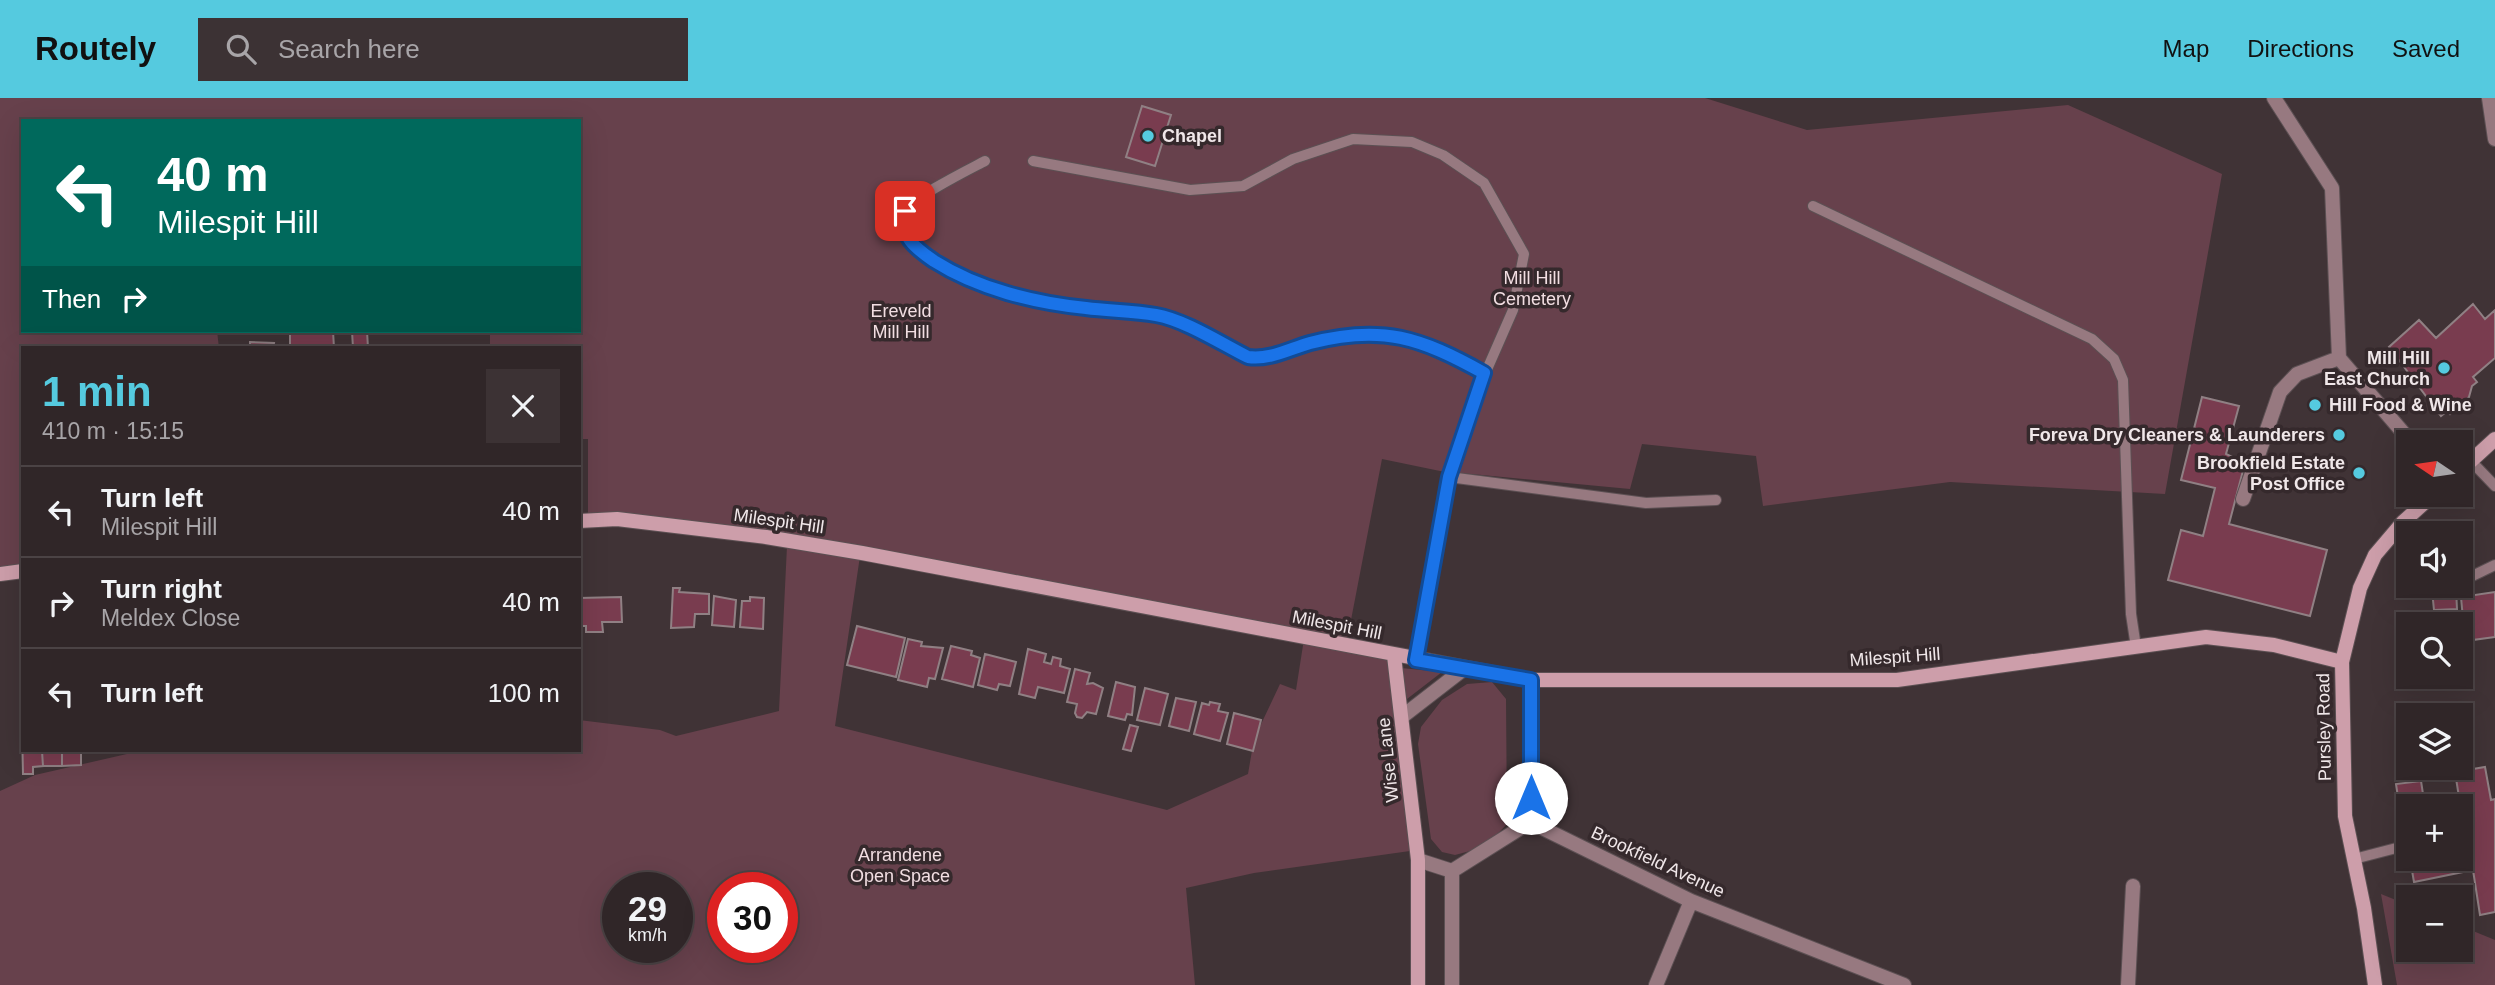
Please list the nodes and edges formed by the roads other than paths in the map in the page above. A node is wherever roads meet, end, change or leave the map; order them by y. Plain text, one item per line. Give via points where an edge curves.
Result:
1 (2274, 98) edge
2 (2489, 98) edge
3 (2495, 139) edge
4 (985, 161) dead end
5 (1033, 161) dead end
6 (1813, 206) dead end
7 (2339, 358) junction
8 (1484, 373) junction
9 (1478, 390) joint
10 (2401, 430) edge
11 (2495, 439) edge
12 (2473, 459) edge
13 (2473, 471) edge
14 (1449, 477) junction
15 (2495, 486) edge
16 (2243, 499) dead end
17 (1716, 500) dead end
18 (2419, 508) edge
19 (581, 521) edge
20 (2495, 565) edge
21 (21, 571) edge
22 (0, 574) edge
23 (2473, 576) edge
24 (2136, 647) junction
25 (1394, 656) junction
26 (1416, 660) junction
27 (2342, 662) junction
28 (1465, 668) junction
29 (1531, 680) junction
30 (1403, 716) junction
31 (1530, 822) junction
32 (2396, 848) edge
33 (2354, 859) junction
34 (1418, 860) junction
35 (1452, 871) junction
36 (2133, 886) dead end
37 (1691, 901) junction
38 (1418, 985) edge
39 (1452, 985) edge
40 (1656, 985) edge
41 (1904, 985) edge
42 (2128, 985) edge
43 (2375, 985) edge

1 - 7 street via 2332,188
2 - 3 street
4 - 8 lane via 915,203 905,211 901,225 922,253 961,278 1082,308 1158,315 1248,357 1260,359 1316,341 1384,332 1443,350
5 - 8 lane via 1191,190 1243,187 1293,159 1353,139 1412,142 1443,155 1483,183 1524,254 1513,310
6 - 24 lane via 2092,339 2114,359 2123,380
7 - 10 street
7 - 16 street via 2297,374 2280,393
8 - 9 lane
9 - 14 street
11 - 12 street
13 - 15 lane
14 - 17 lane via 1646,503
14 - 26 street
18 - 27 street, Pursley Road via 2375,555 2360,588
19 - 25 street, Milespit Hill via 617,519 862,552
20 - 23 lane
21 - 22 street
24 - 27 street, Milespit Hill via 2206,637 2274,645
24 - 29 street, Milespit Hill via 1896,680
25 - 26 street, Milespit Hill
25 - 30 street, Wise Lane
26 - 28 street, Milespit Hill
27 - 33 street, Pursley Road via 2345,816
28 - 29 street, Milespit Hill
28 - 30 street
29 - 31 street
30 - 34 street, Wise Lane
31 - 35 street
31 - 37 street, Brookfield Avenue
32 - 33 lane
33 - 43 street, Pursley Road
34 - 35 street
34 - 38 street, Wise Lane
35 - 39 street
36 - 42 street
37 - 40 street
37 - 41 street, Brookfield Avenue

